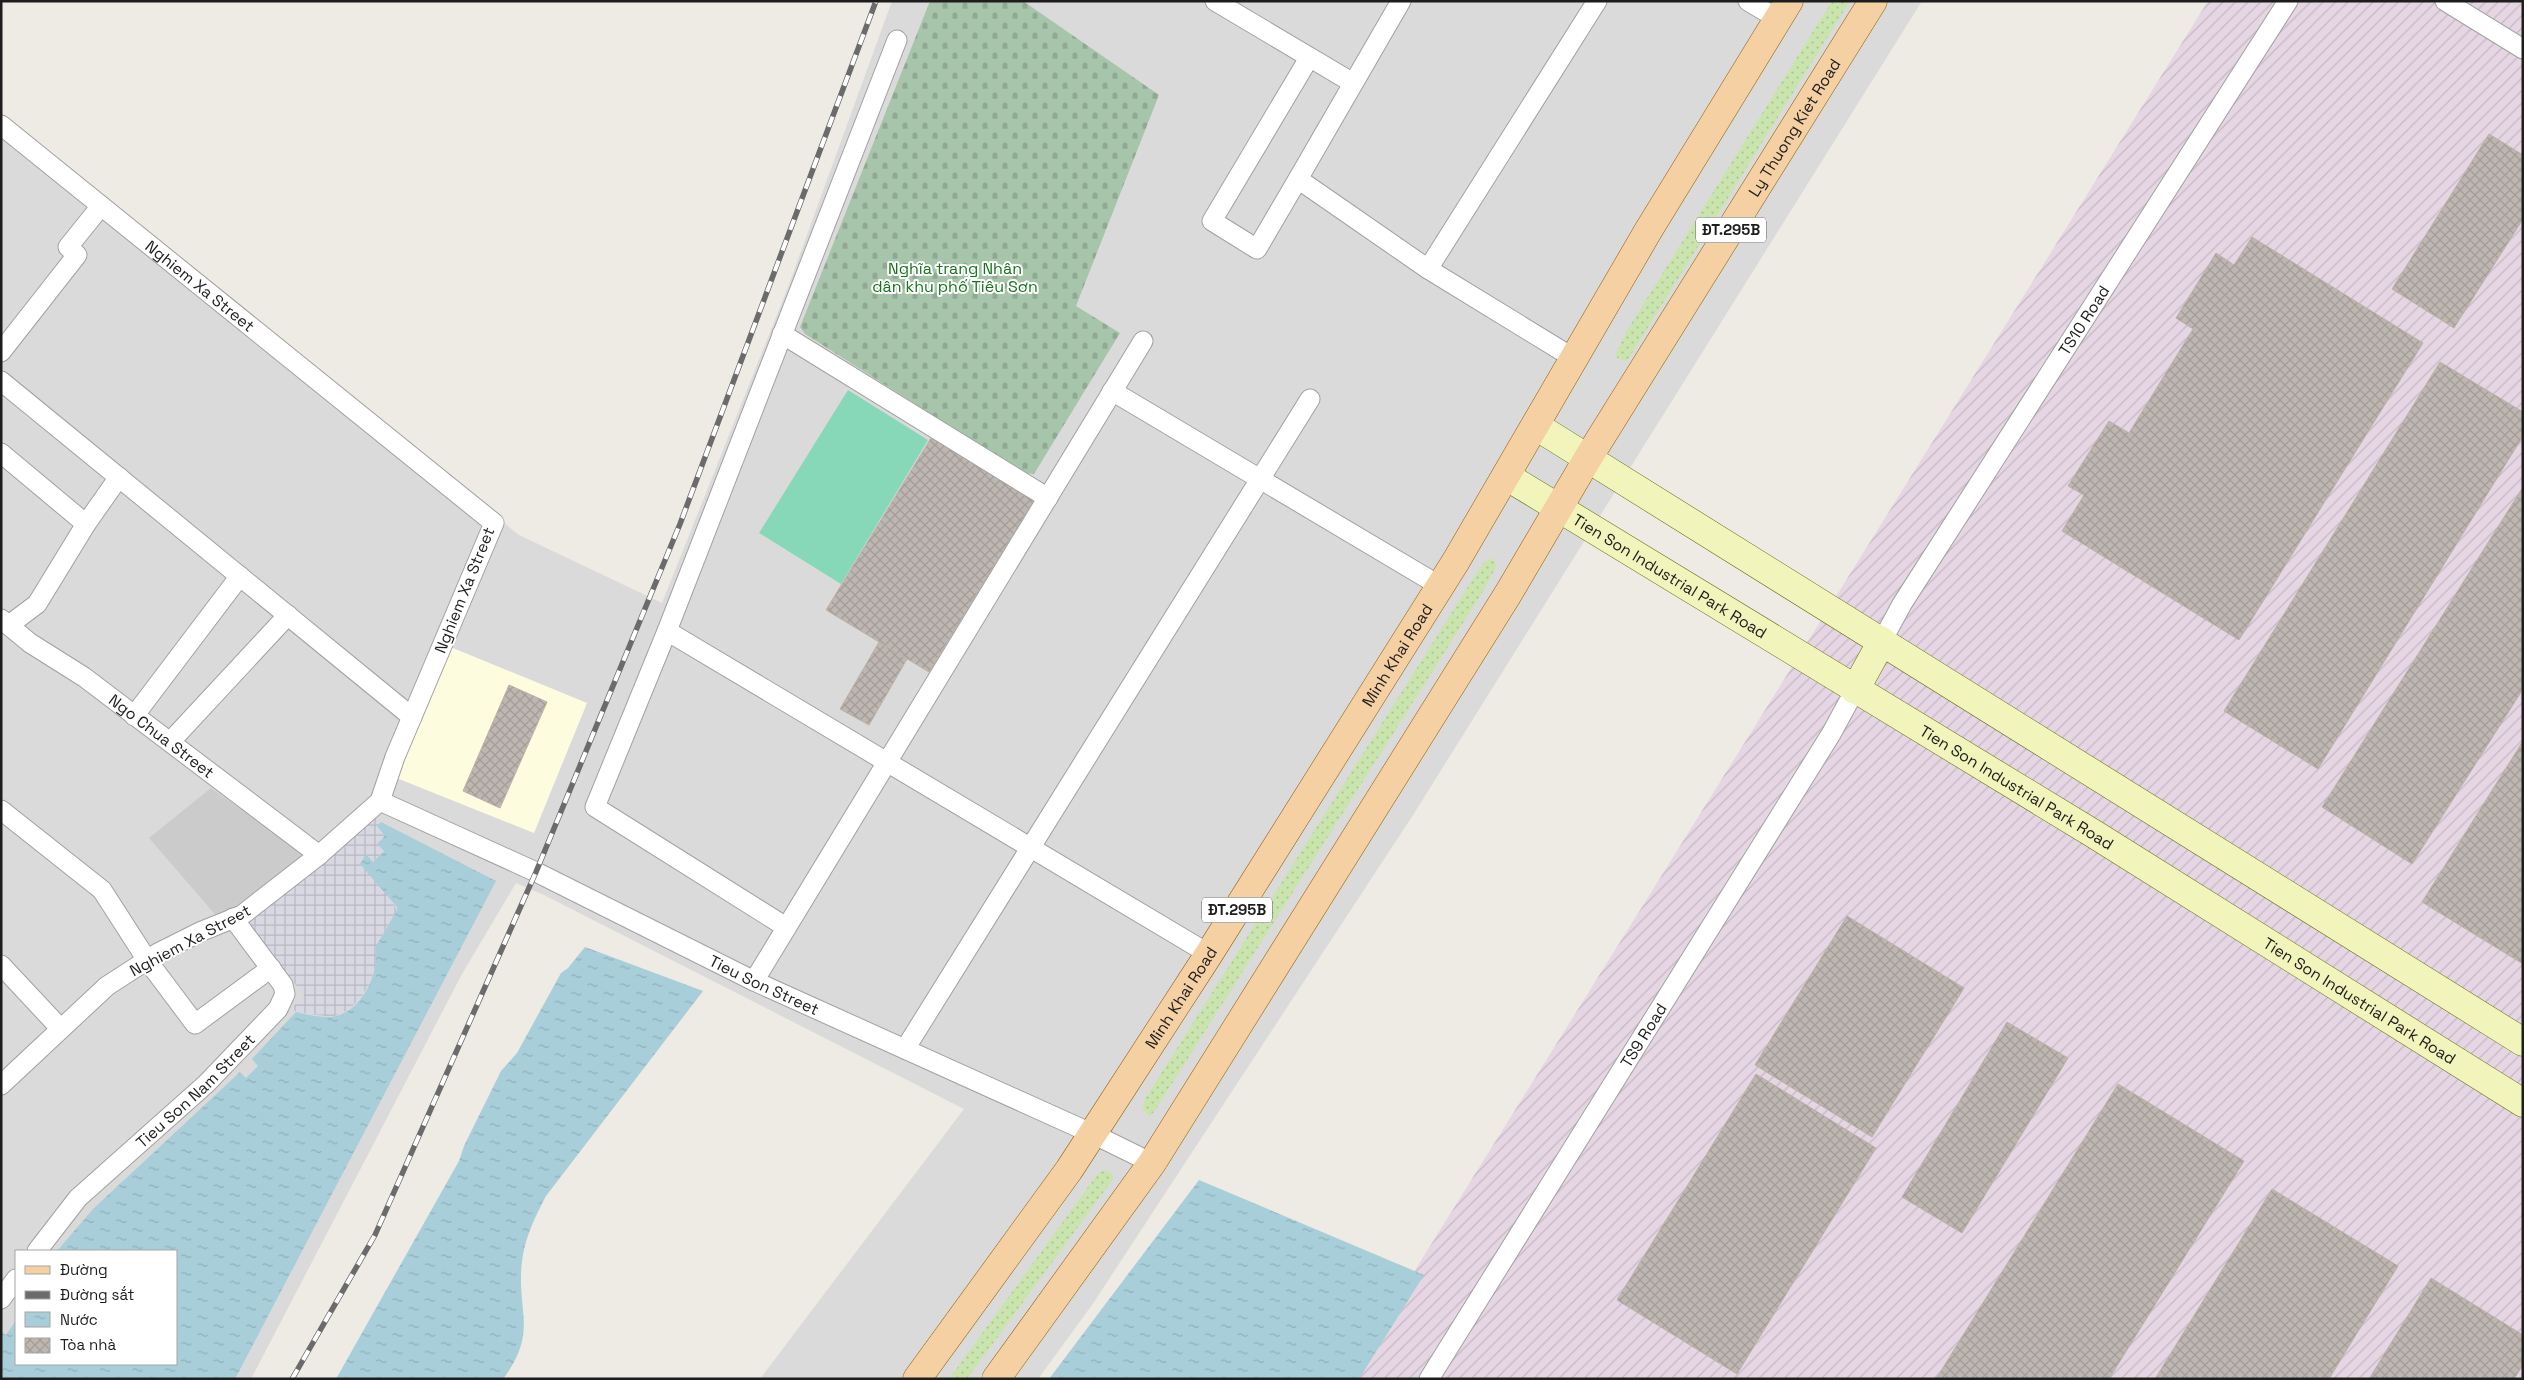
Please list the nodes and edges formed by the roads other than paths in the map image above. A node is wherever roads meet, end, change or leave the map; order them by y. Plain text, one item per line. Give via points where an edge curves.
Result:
1 (1215, 1) edge
2 (1400, 1) edge
3 (1597, 1) edge
4 (1748, 1) edge
5 (1872, 1) edge
6 (2288, 1) edge
7 (2445, 1) edge
8 (1241, 8) edge
9 (1783, 10) edge
10 (897, 40) dead end
11 (2523, 49) edge
12 (1309, 58) junction
13 (1353, 83) junction
14 (1, 125) edge
15 (1298, 178) junction
16 (100, 206) junction
17 (1428, 269) junction
18 (782, 334) junction
19 (1143, 341) dead end
20 (1, 352) edge
21 (1575, 359) junction
22 (1, 381) edge
23 (1112, 391) junction
24 (1310, 399) dead end
25 (1536, 426) junction
26 (1, 453) edge
27 (1588, 458) junction
28 (1506, 476) junction
29 (119, 477) junction
30 (1259, 480) junction
31 (1048, 498) junction
32 (1559, 510) junction
33 (86, 524) junction
34 (240, 576) junction
35 (1440, 586) junction
36 (288, 615) junction
37 (5, 622) edge
38 (667, 631) junction
39 (1882, 641) junction
40 (1855, 690) junction
41 (134, 716) junction
42 (412, 717) junction
43 (170, 742) junction
44 (887, 762) junction
45 (380, 801) junction
46 (1, 810) edge
47 (1029, 847) junction
48 (320, 855) junction
49 (233, 918) junction
50 (786, 927) junction
51 (1209, 954) junction
52 (147, 960) junction
53 (1, 965) edge
54 (271, 968) junction
55 (754, 981) junction
56 (60, 1028) junction
57 (2523, 1042) edge
58 (905, 1049) junction
59 (1, 1085) edge
60 (2523, 1103) edge
61 (1093, 1134) junction
62 (1152, 1163) junction
63 (38, 1250) edge
64 (15, 1280) edge
65 (1, 1299) edge
66 (917, 1379) edge
67 (996, 1379) edge
68 (1429, 1379) edge

1 - 8 street
2 - 13 street
3 - 17 street
4 - 9 street
5 - 27 main road, Ly Thuong Kiet Road / ĐT.295B
6 - 39 street, TS10 Road via 1902,604
7 - 11 street
8 - 12 street
9 - 21 main road, ĐT.295B
10 - 18 street
12 - 13 street
12 - 15 street via 1212,220 1257,249
13 - 15 street
14 - 16 street, Nghiem Xa Street
15 - 17 street
16 - 20 street via 68,247 77,255
16 - 42 street, Nghiem Xa Street via 494,523
17 - 21 street
18 - 31 street
18 - 38 street
19 - 23 street
21 - 25 main road, ĐT.295B
22 - 29 street
23 - 30 street
23 - 31 street
24 - 30 street
25 - 27 main road
25 - 28 main road, Minh Khai Road / ĐT.295B
26 - 33 street
27 - 32 main road, ĐT.295B
27 - 39 main road
28 - 32 main road, Tien Son Industrial Park Road
28 - 35 main road, Minh Khai Road / ĐT.295B
29 - 33 street
29 - 34 street
30 - 35 street
30 - 47 street
31 - 44 street
32 - 40 main road, Tien Son Industrial Park Road
32 - 62 main road, ĐT.295B
33 - 37 street via 37,604
34 - 36 street
34 - 41 street
35 - 51 main road, Minh Khai Road / ĐT.295B
36 - 42 street
36 - 43 street
37 - 41 street, Ngo Chua Street
38 - 44 street
38 - 50 street via 595,808
39 - 40 main road
39 - 57 main road
40 - 60 main road, Tien Son Industrial Park Road via 2094,834
40 - 68 street, TS9 Road via 1826,742
41 - 43 street, Ngo Chua Street
42 - 45 street, Nghiem Xa Street
43 - 48 street, Ngo Chua Street
44 - 47 street
44 - 50 street
45 - 48 street, Nghiem Xa Street
45 - 55 street, Tieu Son Street via 536,872
46 - 52 street via 102,890
47 - 51 street
47 - 58 street
48 - 49 street, Nghiem Xa Street via 242,915
49 - 52 street, Nghiem Xa Street
49 - 54 street, Tieu Son Nam Street
50 - 55 street
51 - 61 main road, Minh Khai Road / ĐT.295B
52 - 54 street via 195,1024
52 - 56 street, Nghiem Xa Street via 107,986
53 - 56 street
54 - 63 street, Tieu Son Nam Street via 285,990 273,1015 206,1084 78,1198
55 - 58 street, Tieu Son Street
56 - 59 street, Nghiem Xa Street
58 - 61 street, Tieu Son Street
61 - 62 street, Tieu Son Street
61 - 66 main road, Minh Khai Road / ĐT.295B
62 - 67 main road, ĐT.295B
64 - 65 street

